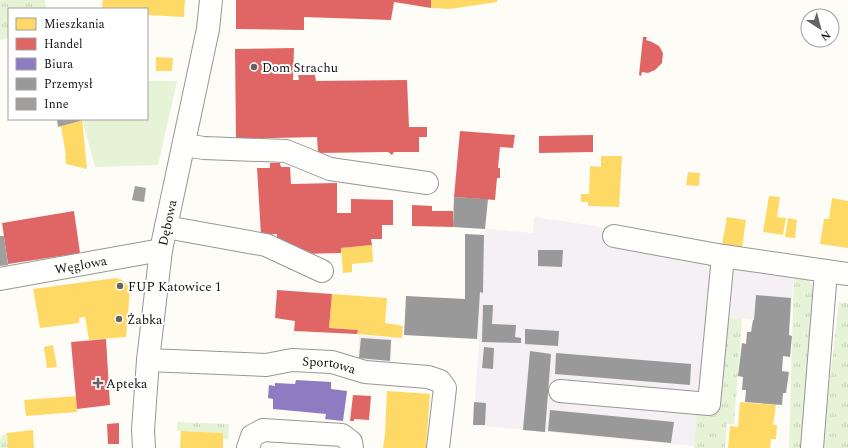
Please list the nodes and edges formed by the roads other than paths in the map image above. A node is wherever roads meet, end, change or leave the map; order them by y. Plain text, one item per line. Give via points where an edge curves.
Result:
1 (211, 0) edge
2 (184, 145) junction
3 (427, 183) dead end
4 (166, 227) junction
5 (614, 236) dead end
6 (161, 250) junction
7 (723, 256) junction
8 (322, 271) dead end
9 (826, 271) junction
10 (848, 274) edge
11 (0, 279) edge
12 (148, 360) junction
13 (560, 391) dead end
14 (144, 448) edge
15 (248, 448) edge
16 (352, 448) edge
17 (438, 448) edge
18 (812, 448) edge

1 - 2 street, Dębowa via 208,29
2 - 3 street via 286,151 330,169
2 - 4 street, Dębowa
4 - 6 street, Dębowa
4 - 8 street via 266,245
5 - 7 street
6 - 11 street, Węglowa
6 - 12 street, Dębowa
7 - 9 street
7 - 13 street via 709,404
9 - 10 street
9 - 18 street
12 - 14 street, Dębowa
12 - 17 street, Sportowa via 266,365 292,360 332,362 365,372 428,377 440,381 444,388
15 - 16 street via 252,436 262,430 342,435 351,442

